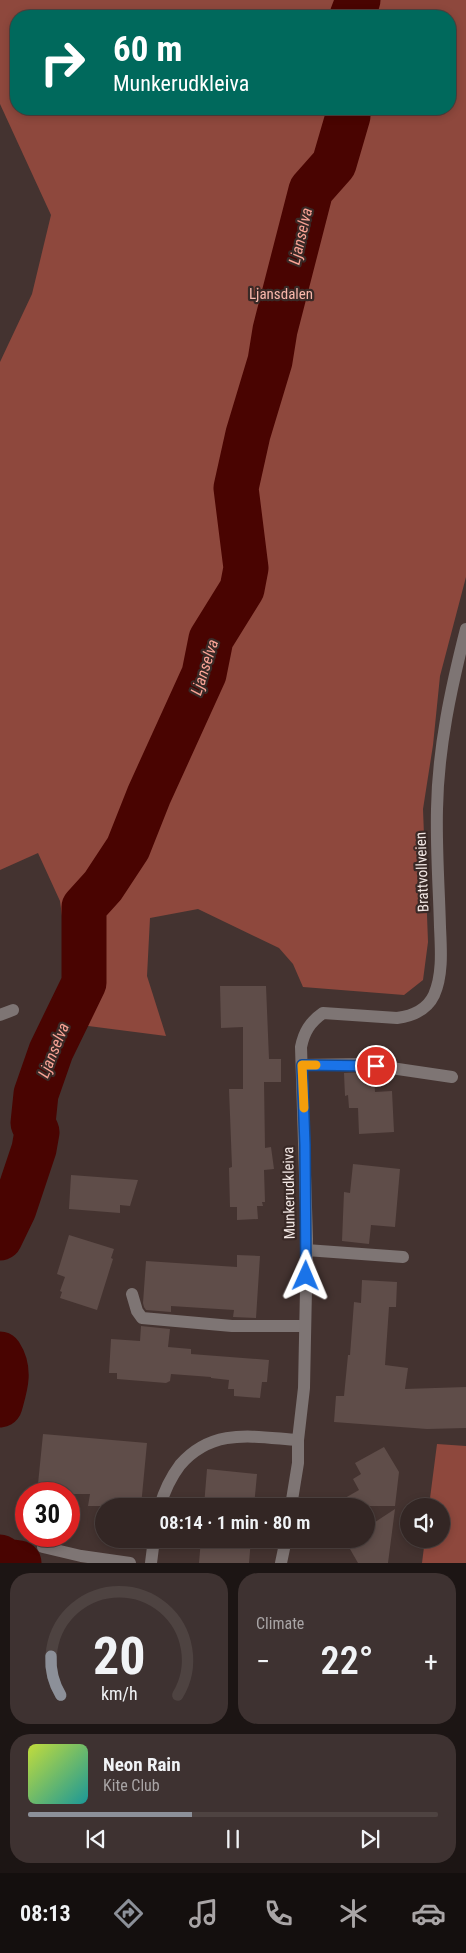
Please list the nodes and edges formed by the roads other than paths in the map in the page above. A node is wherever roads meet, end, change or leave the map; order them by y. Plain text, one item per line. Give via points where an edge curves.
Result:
1 (466, 629) edge
2 (14, 1010) dead end
3 (323, 1013) joint
4 (0, 1015) edge
5 (302, 1065) junction
6 (452, 1078) dead end
7 (306, 1250) junction
8 (403, 1257) dead end
9 (132, 1294) dead end
10 (304, 1326) junction
11 (298, 1440) junction
12 (162, 1498) edge
13 (292, 1498) edge
14 (43, 1547) dead end
15 (153, 1548) edge
16 (284, 1548) edge
17 (130, 1563) edge
18 (151, 1563) edge
19 (281, 1563) edge

1 - 3 street, Brattvollveien via 447,715 437,806 440,970 434,995 429,1004 407,1017
2 - 4 street
3 - 5 street, Munkerudkleiva via 312,1020 304,1035
5 - 6 street via 364,1064
5 - 7 street, Munkerudkleiva
7 - 8 street
7 - 10 street, Munkerudkleiva
9 - 10 street via 142,1318 232,1326
10 - 11 street, Munkerudkleiva via 304,1388
11 - 12 street via 234,1436 209,1442 191,1452 175,1472
11 - 13 street, Munkerudkleiva
14 - 17 street
15 - 18 street
16 - 19 street

